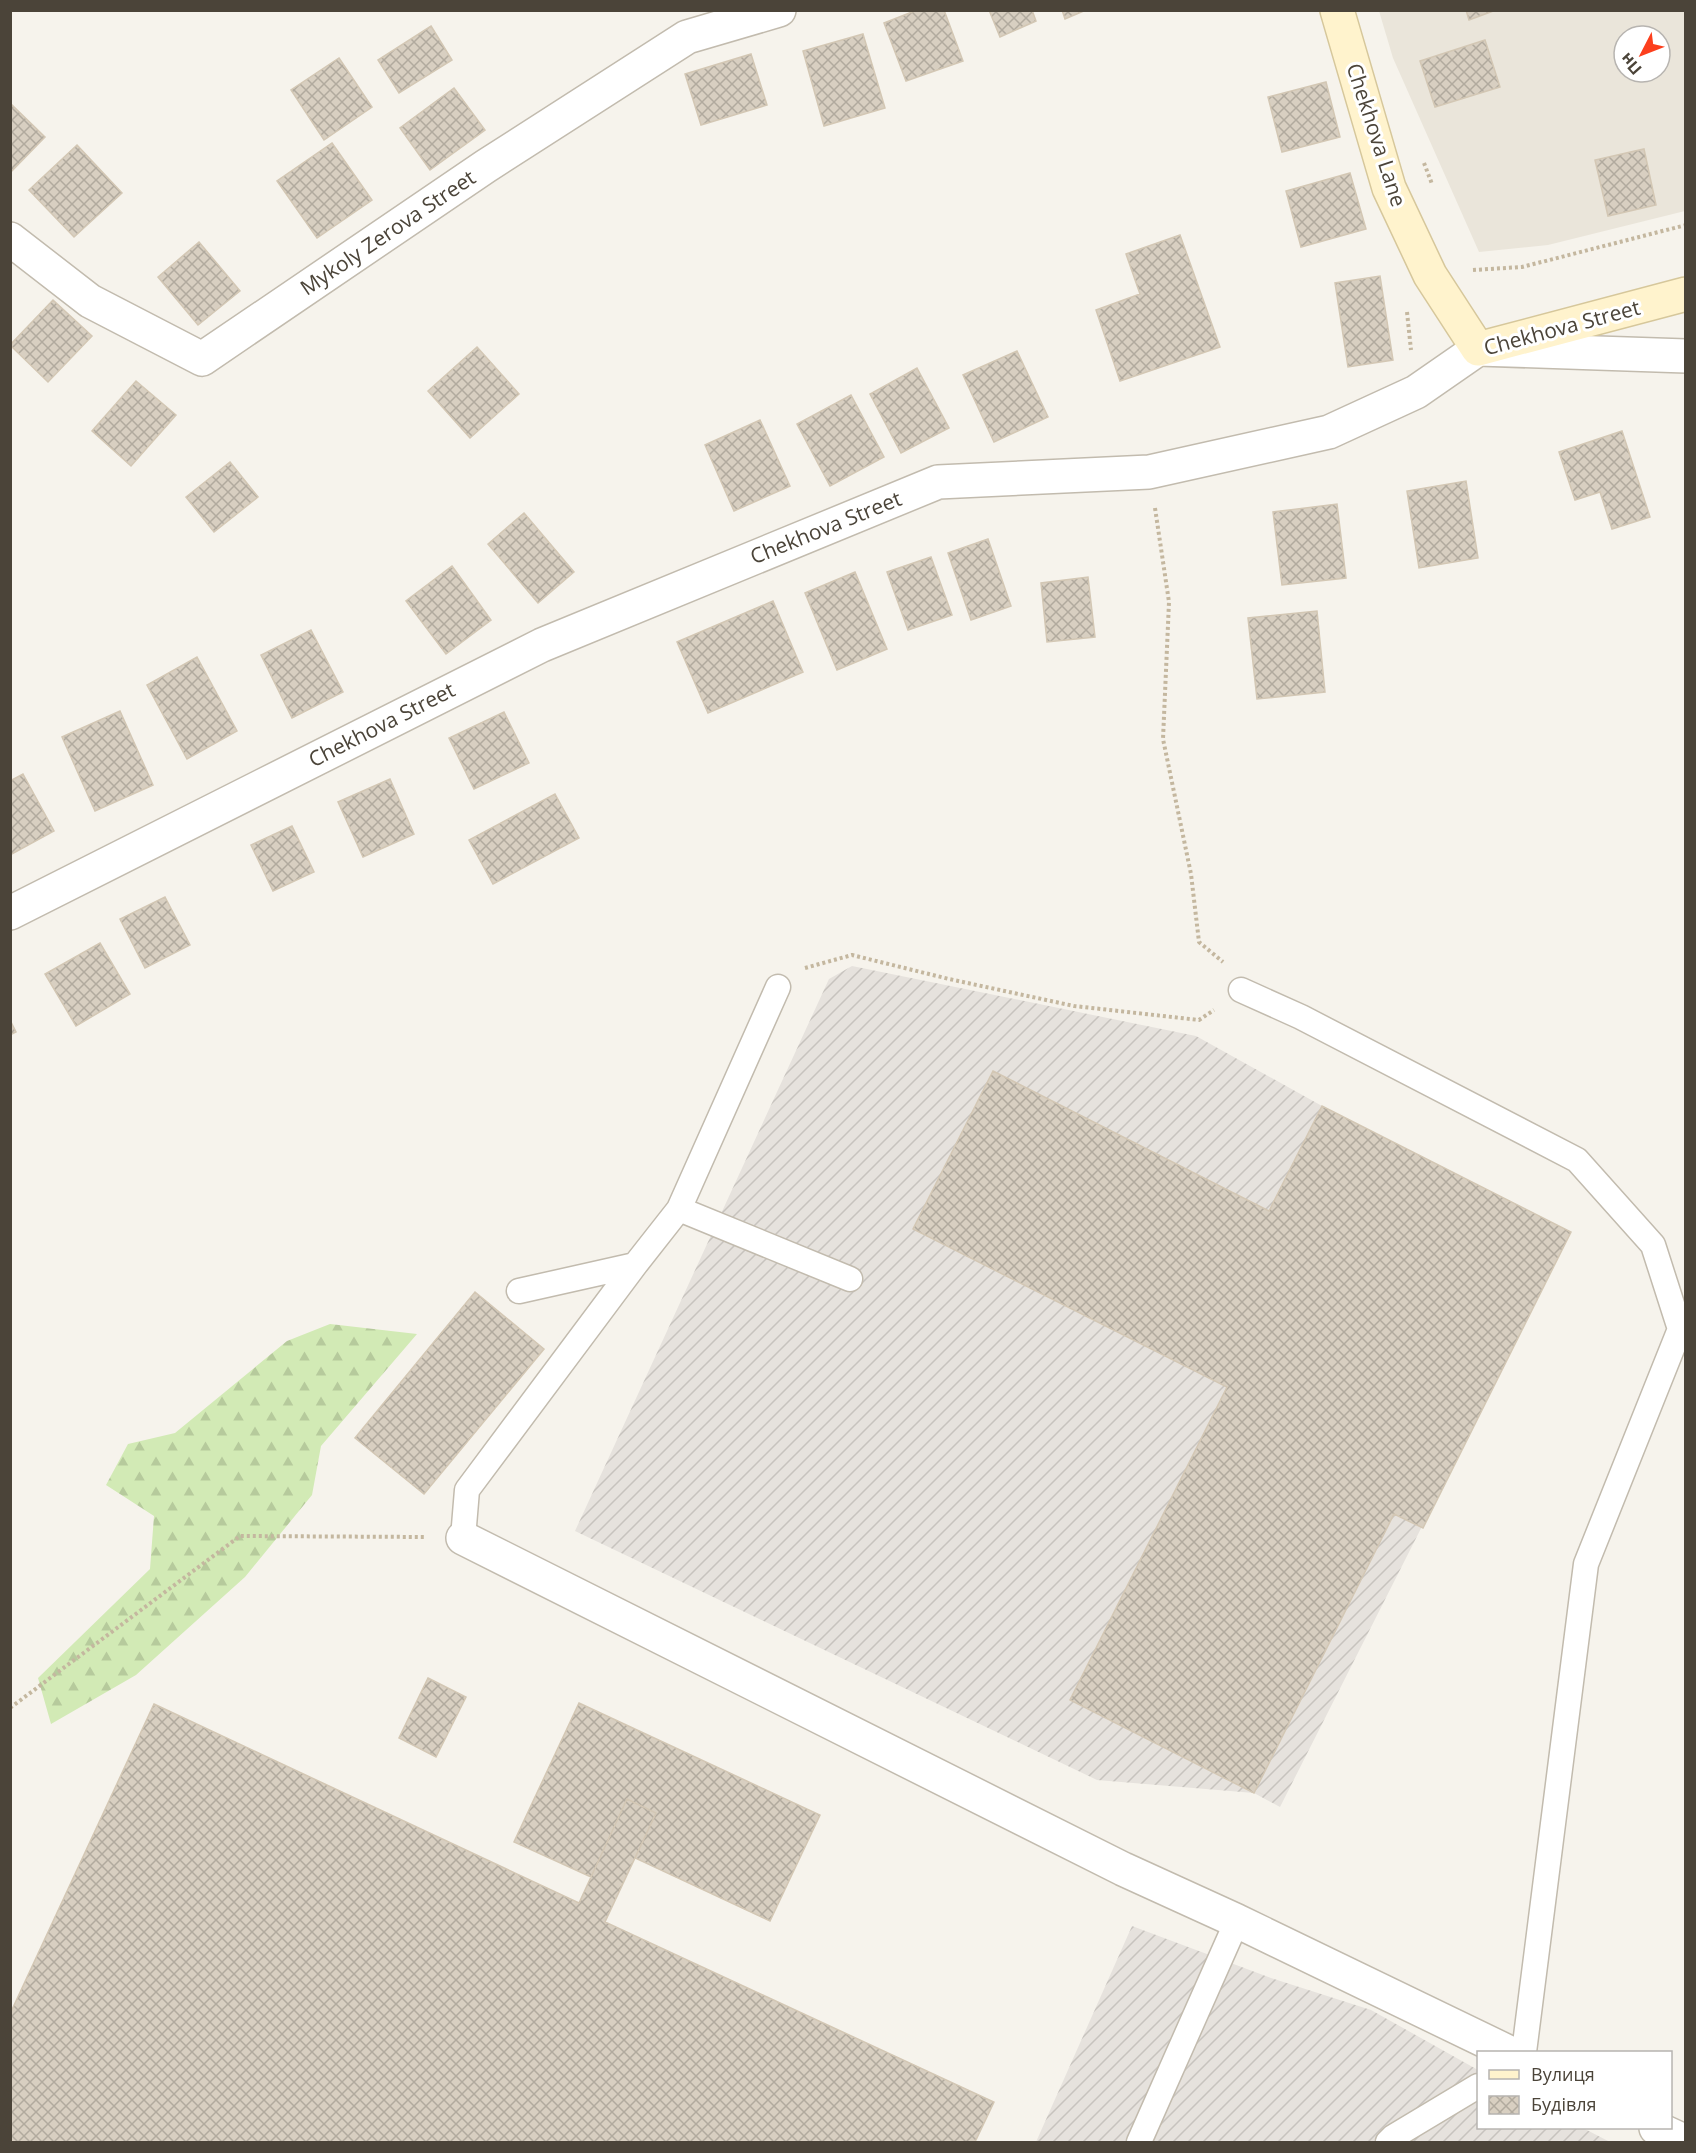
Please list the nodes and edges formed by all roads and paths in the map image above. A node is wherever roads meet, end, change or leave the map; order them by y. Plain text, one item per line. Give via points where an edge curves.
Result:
1 (779, 10) edge
2 (1337, 10) edge
3 (1686, 225) edge
4 (10, 238) edge
5 (1465, 270) dead end
6 (1686, 294) edge
7 (1478, 349) junction
8 (1686, 356) edge
9 (1149, 472) junction
10 (10, 914) edge
11 (1199, 942) dead end
12 (778, 987) joint
13 (1241, 990) joint
14 (679, 1209) junction
15 (635, 1265) junction
16 (850, 1279) dead end
17 (519, 1291) dead end
18 (463, 1538) junction
19 (10, 1708) edge
20 (1237, 1921) junction
21 (1506, 2051) edge
22 (1524, 2051) edge
23 (1477, 2087) edge
24 (1660, 2129) edge
25 (1139, 2142) edge
26 (1388, 2142) edge
27 (1686, 2142) edge

1 - 4 street, Mykoly Zerova Street via 687,37 486,166 202,359 90,301
2 - 7 main road, Chekhova Lane via 1389,188 1430,275
3 - 5 path via 1522,267
6 - 7 main road, Chekhova Street
7 - 8 street
7 - 9 street, Chekhova Street via 1416,392 1329,432
9 - 10 street, Chekhova Street via 938,482 542,645
9 - 11 path via 1169,602 1163,739 1191,874
12 - 13 path via 809,966 852,955 1074,1006 1200,1020
12 - 14 lane
13 - 22 lane via 1577,1160 1653,1245 1680,1329 1586,1564
14 - 15 lane
14 - 16 lane
15 - 17 lane
15 - 18 lane via 467,1490
18 - 19 path via 240,1536
18 - 20 street via 1113,1864
20 - 21 street
20 - 25 lane
23 - 26 lane
24 - 27 street

